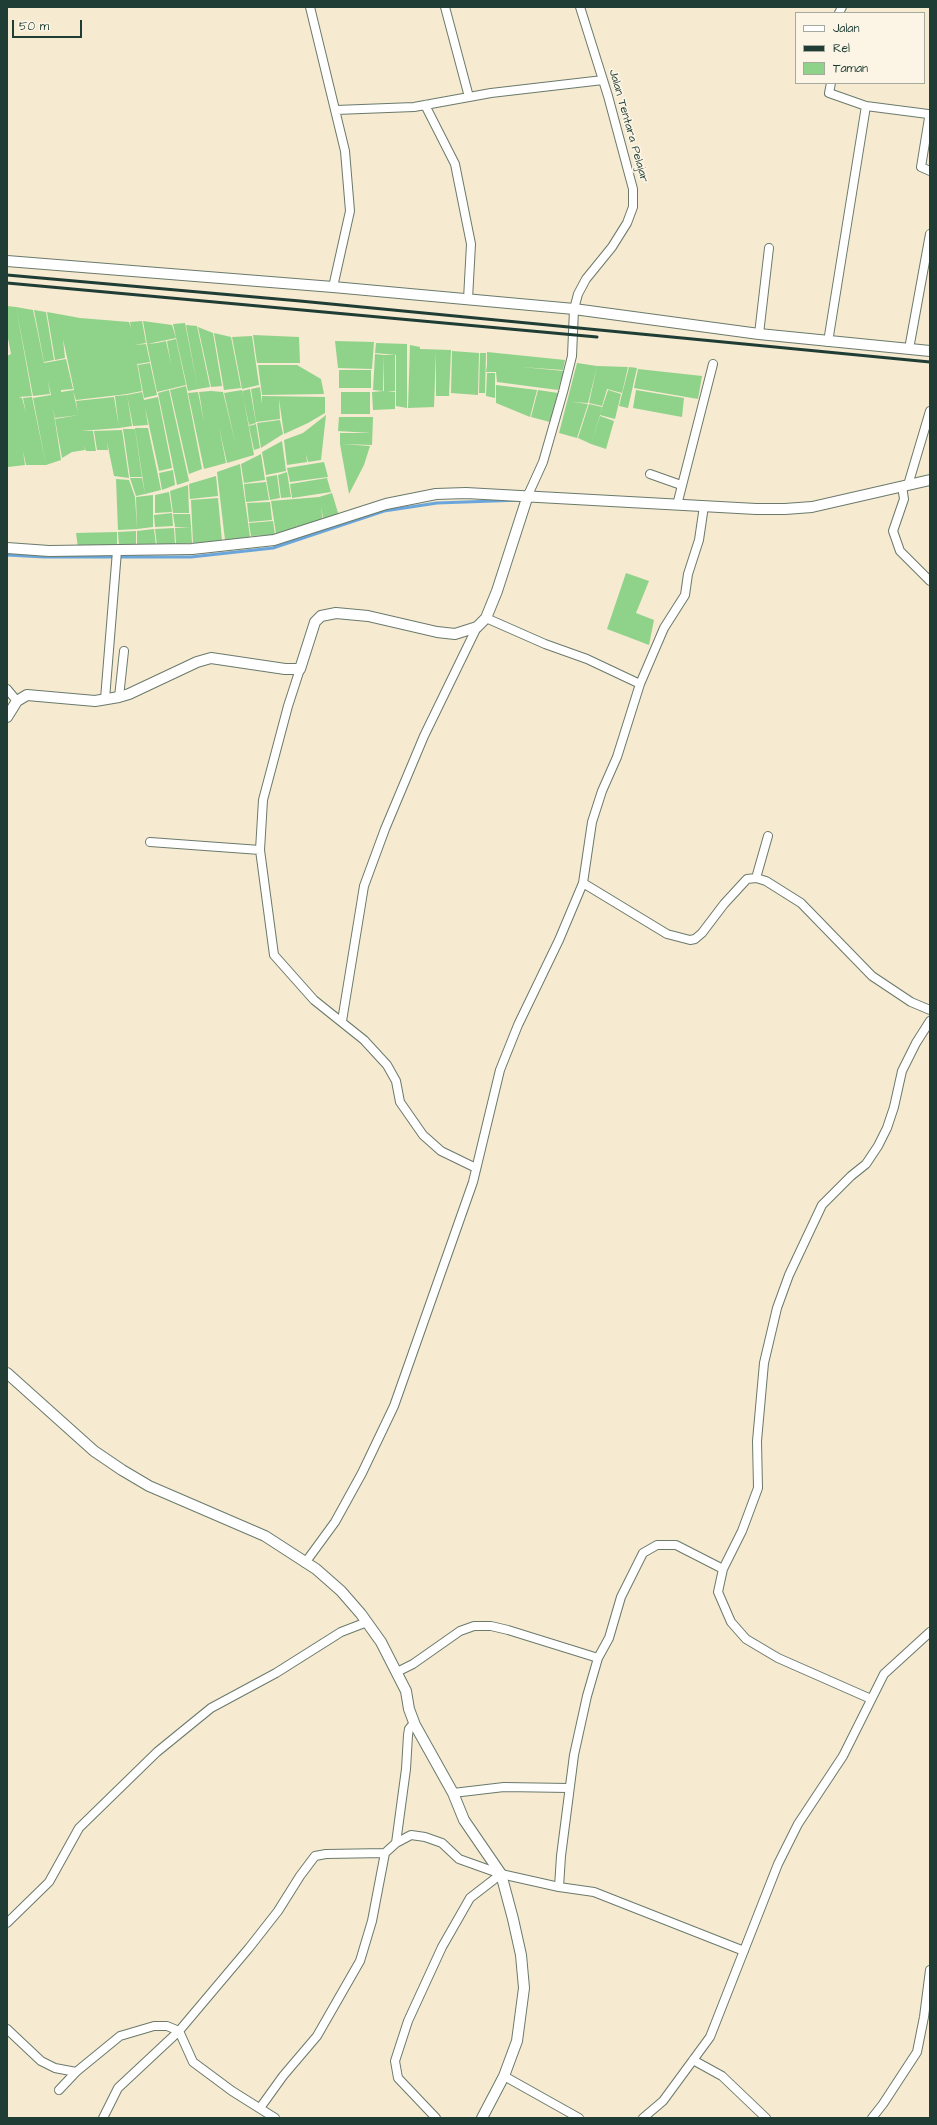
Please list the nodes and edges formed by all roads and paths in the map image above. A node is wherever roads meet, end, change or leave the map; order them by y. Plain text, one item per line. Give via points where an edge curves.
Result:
1 (310, 7) edge
2 (446, 7) edge
3 (580, 7) edge
4 (603, 80) junction
5 (831, 84) edge
6 (469, 97) junction
7 (425, 105) junction
8 (866, 106) junction
9 (336, 110) junction
10 (930, 171) edge
11 (930, 234) edge
12 (769, 248) dead end
13 (7, 261) edge
14 (333, 286) junction
15 (468, 299) junction
16 (574, 309) junction
17 (759, 334) junction
18 (828, 342) junction
19 (909, 349) junction
20 (930, 351) edge
21 (714, 364) dead end
22 (930, 411) edge
23 (650, 474) dead end
24 (930, 480) edge
25 (681, 485) junction
26 (904, 489) junction
27 (528, 497) junction
28 (677, 505) junction
29 (704, 507) junction
30 (7, 548) edge
31 (116, 551) junction
32 (930, 580) edge
33 (486, 618) junction
34 (477, 627) junction
35 (124, 651) dead end
36 (300, 669) junction
37 (640, 684) junction
38 (7, 689) edge
39 (119, 697) junction
40 (105, 699) junction
41 (17, 701) junction
42 (7, 717) edge
43 (768, 836) dead end
44 (150, 842) dead end
45 (260, 850) junction
46 (756, 878) junction
47 (583, 883) junction
48 (930, 1010) edge
49 (342, 1021) junction
50 (930, 1021) edge
51 (476, 1168) junction
52 (7, 1373) edge
53 (305, 1563) junction
54 (724, 1569) junction
55 (367, 1622) junction
56 (930, 1632) edge
57 (598, 1658) junction
58 (397, 1672) junction
59 (872, 1699) junction
60 (414, 1723) junction
61 (569, 1788) junction
62 (453, 1793) junction
63 (396, 1843) junction
64 (385, 1853) junction
65 (501, 1874) junction
66 (559, 1887) junction
67 (7, 1923) edge
68 (744, 1951) junction
69 (930, 1970) edge
70 (7, 2029) edge
71 (179, 2030) junction
72 (693, 2060) junction
73 (76, 2072) junction
74 (504, 2076) junction
75 (59, 2090) dead end
76 (260, 2108) junction
77 (102, 2118) edge
78 (275, 2118) edge
79 (436, 2118) edge
80 (482, 2118) edge
81 (579, 2118) edge
82 (643, 2118) edge
83 (766, 2118) edge
84 (872, 2118) edge

1 - 9 street
2 - 6 street
3 - 4 street, Jalan Tentara Pelajar
4 - 6 street
4 - 16 street, Jalan Tentara Pelajar via 634,189 633,207 627,223 612,247 586,279
5 - 8 street via 829,93
6 - 7 street
7 - 9 street
7 - 15 street via 455,164 471,244
8 - 10 street via 928,114 921,167
8 - 18 street
9 - 14 street via 346,151 350,211
11 - 19 street
12 - 17 street
13 - 14 street
14 - 15 street
15 - 16 street
16 - 17 street
16 - 27 street, Jalan Tentara Pelajar via 572,356 564,392 543,462
17 - 18 street
18 - 19 street
19 - 20 street
21 - 25 street
22 - 26 street
23 - 25 street
24 - 26 street
25 - 28 street
26 - 29 street via 812,507
26 - 32 street via 893,531 900,551
27 - 28 street
27 - 31 street via 436,494 386,504 274,540 192,549
27 - 33 street
28 - 29 street
29 - 37 street via 699,540 688,574 685,595 664,628
30 - 31 street
31 - 40 street
33 - 34 street
33 - 37 street via 587,659
34 - 36 street via 456,634 368,616 336,613 321,616 315,622
34 - 49 street via 424,736 364,886
35 - 39 street
36 - 39 street via 211,658
36 - 45 street via 263,800
37 - 47 street via 617,757 592,822
38 - 41 street
39 - 40 street
40 - 41 street via 96,701 27,695
41 - 42 street
43 - 46 street
44 - 45 street
45 - 49 street via 274,955 314,1000
46 - 47 street via 747,879 702,933 690,940 667,934
46 - 48 street via 766,881 801,903 872,976 911,1002
47 - 51 street via 500,1070
49 - 51 street via 387,1065 396,1081 400,1102 423,1135 441,1151
50 - 54 street via 902,1071 894,1107 878,1146 866,1164 822,1205 789,1275 777,1308 764,1363 757,1440 758,1488 742,1532
51 - 53 street via 435,1294 394,1406 362,1474 335,1522
52 - 53 street via 94,1451 122,1470 148,1486 265,1536
53 - 55 street via 341,1591
54 - 57 street via 676,1545 657,1545 643,1553 621,1597 609,1638
54 - 59 street via 718,1592 731,1622 746,1639 778,1658
55 - 58 street
55 - 67 street via 341,1632 276,1673 211,1708 157,1752 79,1828 48,1882
56 - 59 street via 884,1674
57 - 58 street via 508,1630 474,1626 460,1631 413,1664
57 - 61 street via 587,1696
58 - 60 street via 406,1691
59 - 68 street via 842,1756 798,1824 778,1864
60 - 62 street
60 - 63 street via 408,1735
61 - 62 street via 504,1787
61 - 66 street
62 - 65 street via 464,1820
63 - 64 street
63 - 65 street via 411,1835 425,1837 442,1843 459,1859
64 - 71 street via 315,1856 278,1911
64 - 76 street via 372,1921 360,1961 317,2036
65 - 66 street
65 - 74 street via 521,1955 524,1988 517,2041
65 - 79 street via 470,1898 442,1946 408,2021 395,2061 398,2078
66 - 68 street via 594,1892
68 - 72 street via 710,2037
69 - 84 street via 917,2052
70 - 73 street via 41,2061 55,2068
71 - 73 street via 167,2026 154,2026 120,2036
71 - 76 street via 193,2062
71 - 77 street via 118,2088
72 - 82 street via 663,2101
72 - 83 street via 722,2076
73 - 75 street
74 - 80 street
74 - 81 street
76 - 78 street

